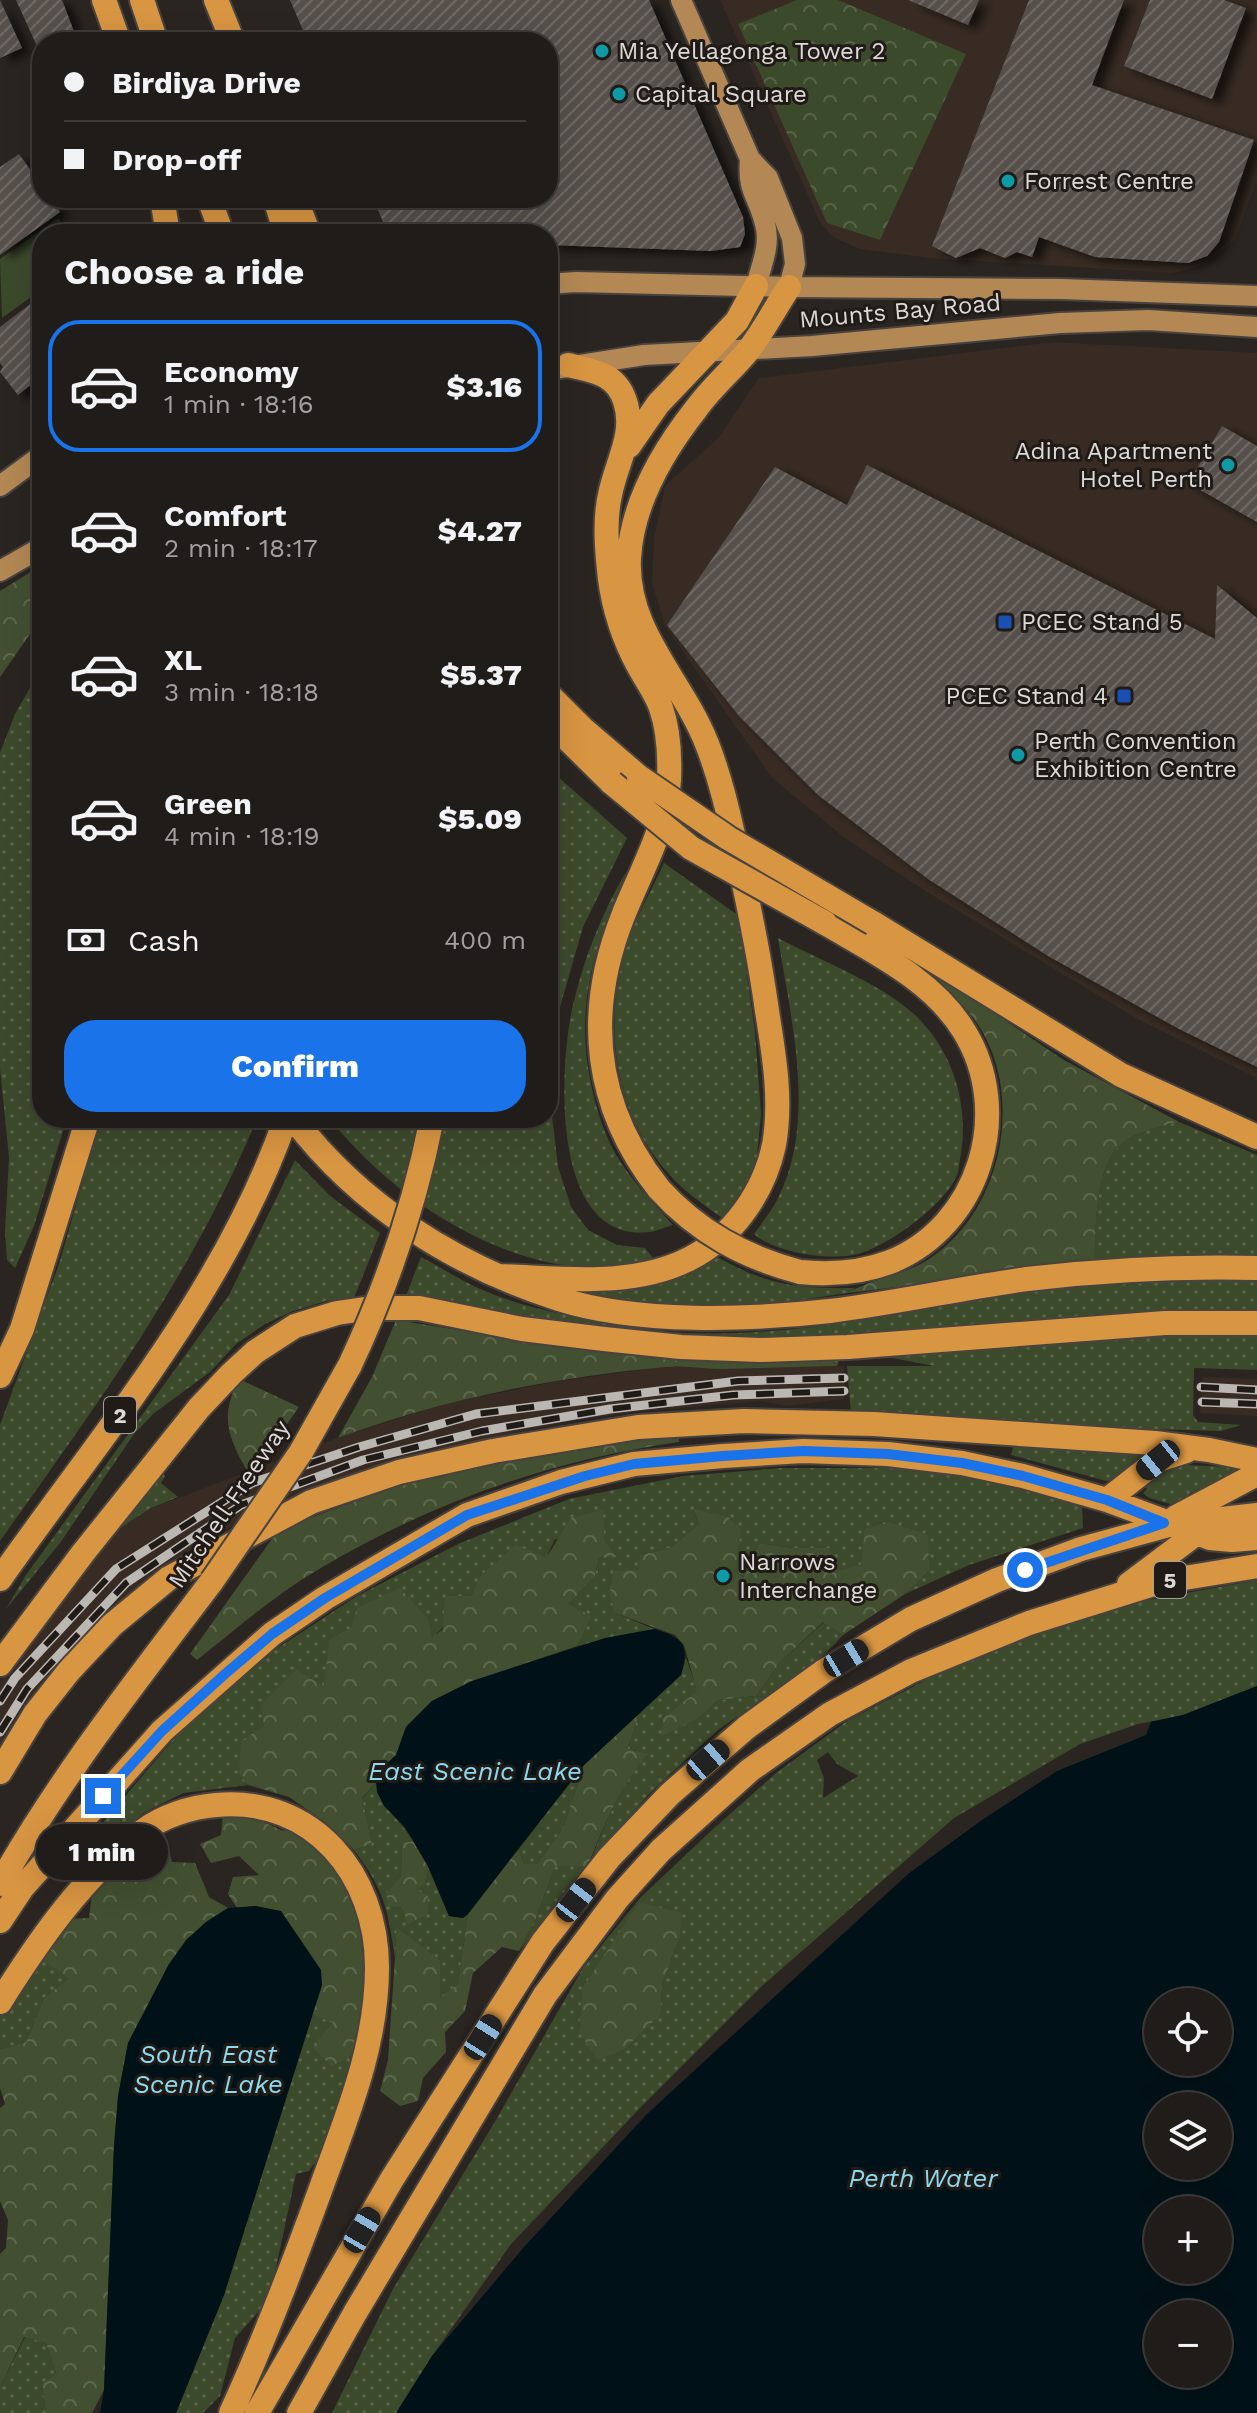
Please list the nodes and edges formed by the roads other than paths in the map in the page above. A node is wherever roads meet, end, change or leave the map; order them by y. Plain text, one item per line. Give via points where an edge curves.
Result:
1 (104, 0) edge
2 (142, 0) edge
3 (215, 0) edge
4 (681, 0) edge
5 (115, 32) edge
6 (153, 32) edge
7 (224, 32) edge
8 (229, 32) edge
9 (750, 159) junction
10 (558, 283) edge
11 (756, 286) junction
12 (789, 287) junction
13 (1257, 294) edge
14 (1252, 326) edge
15 (749, 349) junction
16 (710, 352) junction
17 (558, 368) edge
18 (622, 459) junction
19 (32, 462) edge
20 (0, 486) edge
21 (32, 553) edge
22 (0, 571) edge
23 (558, 705) edge
24 (558, 727) edge
25 (625, 776) junction
26 (868, 934) junction
27 (85, 1128) edge
28 (282, 1128) edge
29 (301, 1128) edge
30 (430, 1128) edge
31 (1257, 1137) edge
32 (1257, 1268) edge
33 (500, 1276) junction
34 (1257, 1323) edge
35 (0, 1376) edge
36 (1209, 1450) junction
37 (1257, 1460) edge
38 (1257, 1474) edge
39 (1107, 1500) junction
40 (1257, 1501) edge
41 (1257, 1515) edge
42 (1217, 1520) junction
43 (1166, 1524) junction
44 (1193, 1534) junction
45 (1257, 1538) edge
46 (1257, 1566) edge
47 (0, 1579) edge
48 (1087, 1607) junction
49 (0, 1664) edge
50 (0, 1772) edge
51 (0, 1884) edge
52 (0, 1921) edge
53 (0, 2002) edge
54 (231, 2413) edge
55 (257, 2413) edge
56 (299, 2413) edge

1 - 5 highway
2 - 6 highway
3 - 7 highway
3 - 8 highway
4 - 9 main road
9 - 11 main road via 748,181 766,226 767,243
9 - 12 main road via 768,178 792,238 795,264
10 - 11 main road, Mounts Bay Road
11 - 12 main road, Mounts Bay Road
11 - 16 highway via 743,312
12 - 13 main road, Mounts Bay Road
12 - 15 highway
13 - 14 main road
14 - 15 main road, Mounts Bay Road via 1148,320 1060,323
15 - 16 main road, Mounts Bay Road
15 - 33 highway via 697,407 661,461 634,528 629,577 632,600 652,648 693,714 722,787 759,950 777,1076 777,1124 769,1164 752,1200 725,1233 673,1267 611,1279
16 - 17 main road, Mounts Bay Road
16 - 18 highway via 658,404
17 - 18 highway via 606,374 621,391 629,424
18 - 26 highway, bridge via 609,496 610,580 626,640 660,705 670,756 663,819 604,975 600,1052 622,1132 677,1209 752,1257 800,1272 868,1269 928,1240 957,1211 984,1149 986,1087 965,1033 955,1017
19 - 20 main road
21 - 22 main road
23 - 25 highway
24 - 25 highway
25 - 26 highway, bridge via 728,838
25 - 26 highway, bridge via 825,923
26 - 31 highway via 1121,1075
27 - 35 highway via 22,1329
28 - 47 highway, 2 via 229,1244 190,1314
29 - 33 highway via 326,1160 411,1229
30 - 51 highway, Mitchell Freeway, bridge via 398,1253 350,1365 301,1452
32 - 33 highway via 1114,1270 831,1311 734,1318 636,1314 561,1299
34 - 49 highway via 1150,1324 760,1350 591,1338 419,1308 337,1313 295,1326 231,1374 83,1553
36 - 37 highway
36 - 39 highway via 1158,1460
36 - 50 highway via 874,1424 744,1421 638,1427 399,1472 311,1502 169,1578 112,1625 69,1671
38 - 43 highway
39 - 43 highway
39 - 52 highway via 962,1463 803,1451 634,1464 561,1482 467,1515 325,1598 225,1674 162,1731 22,1888
40 - 42 highway
41 - 42 highway, 5
42 - 43 highway, 5
42 - 44 highway
43 - 44 highway
43 - 55 highway, 5 via 1011,1575 911,1619 785,1699 670,1794 609,1858 543,1942 392,2179
44 - 45 highway
44 - 48 highway via 1140,1576
46 - 48 highway, 5 via 1160,1582
48 - 56 highway, 5 via 1029,1623 911,1671 830,1714 750,1770 661,1850 545,1995
53 - 54 highway via 86,1884 145,1829 200,1806 255,1805 280,1812 321,1835 358,1879 376,1940 377,1968 374,2022 362,2078 268,2333

